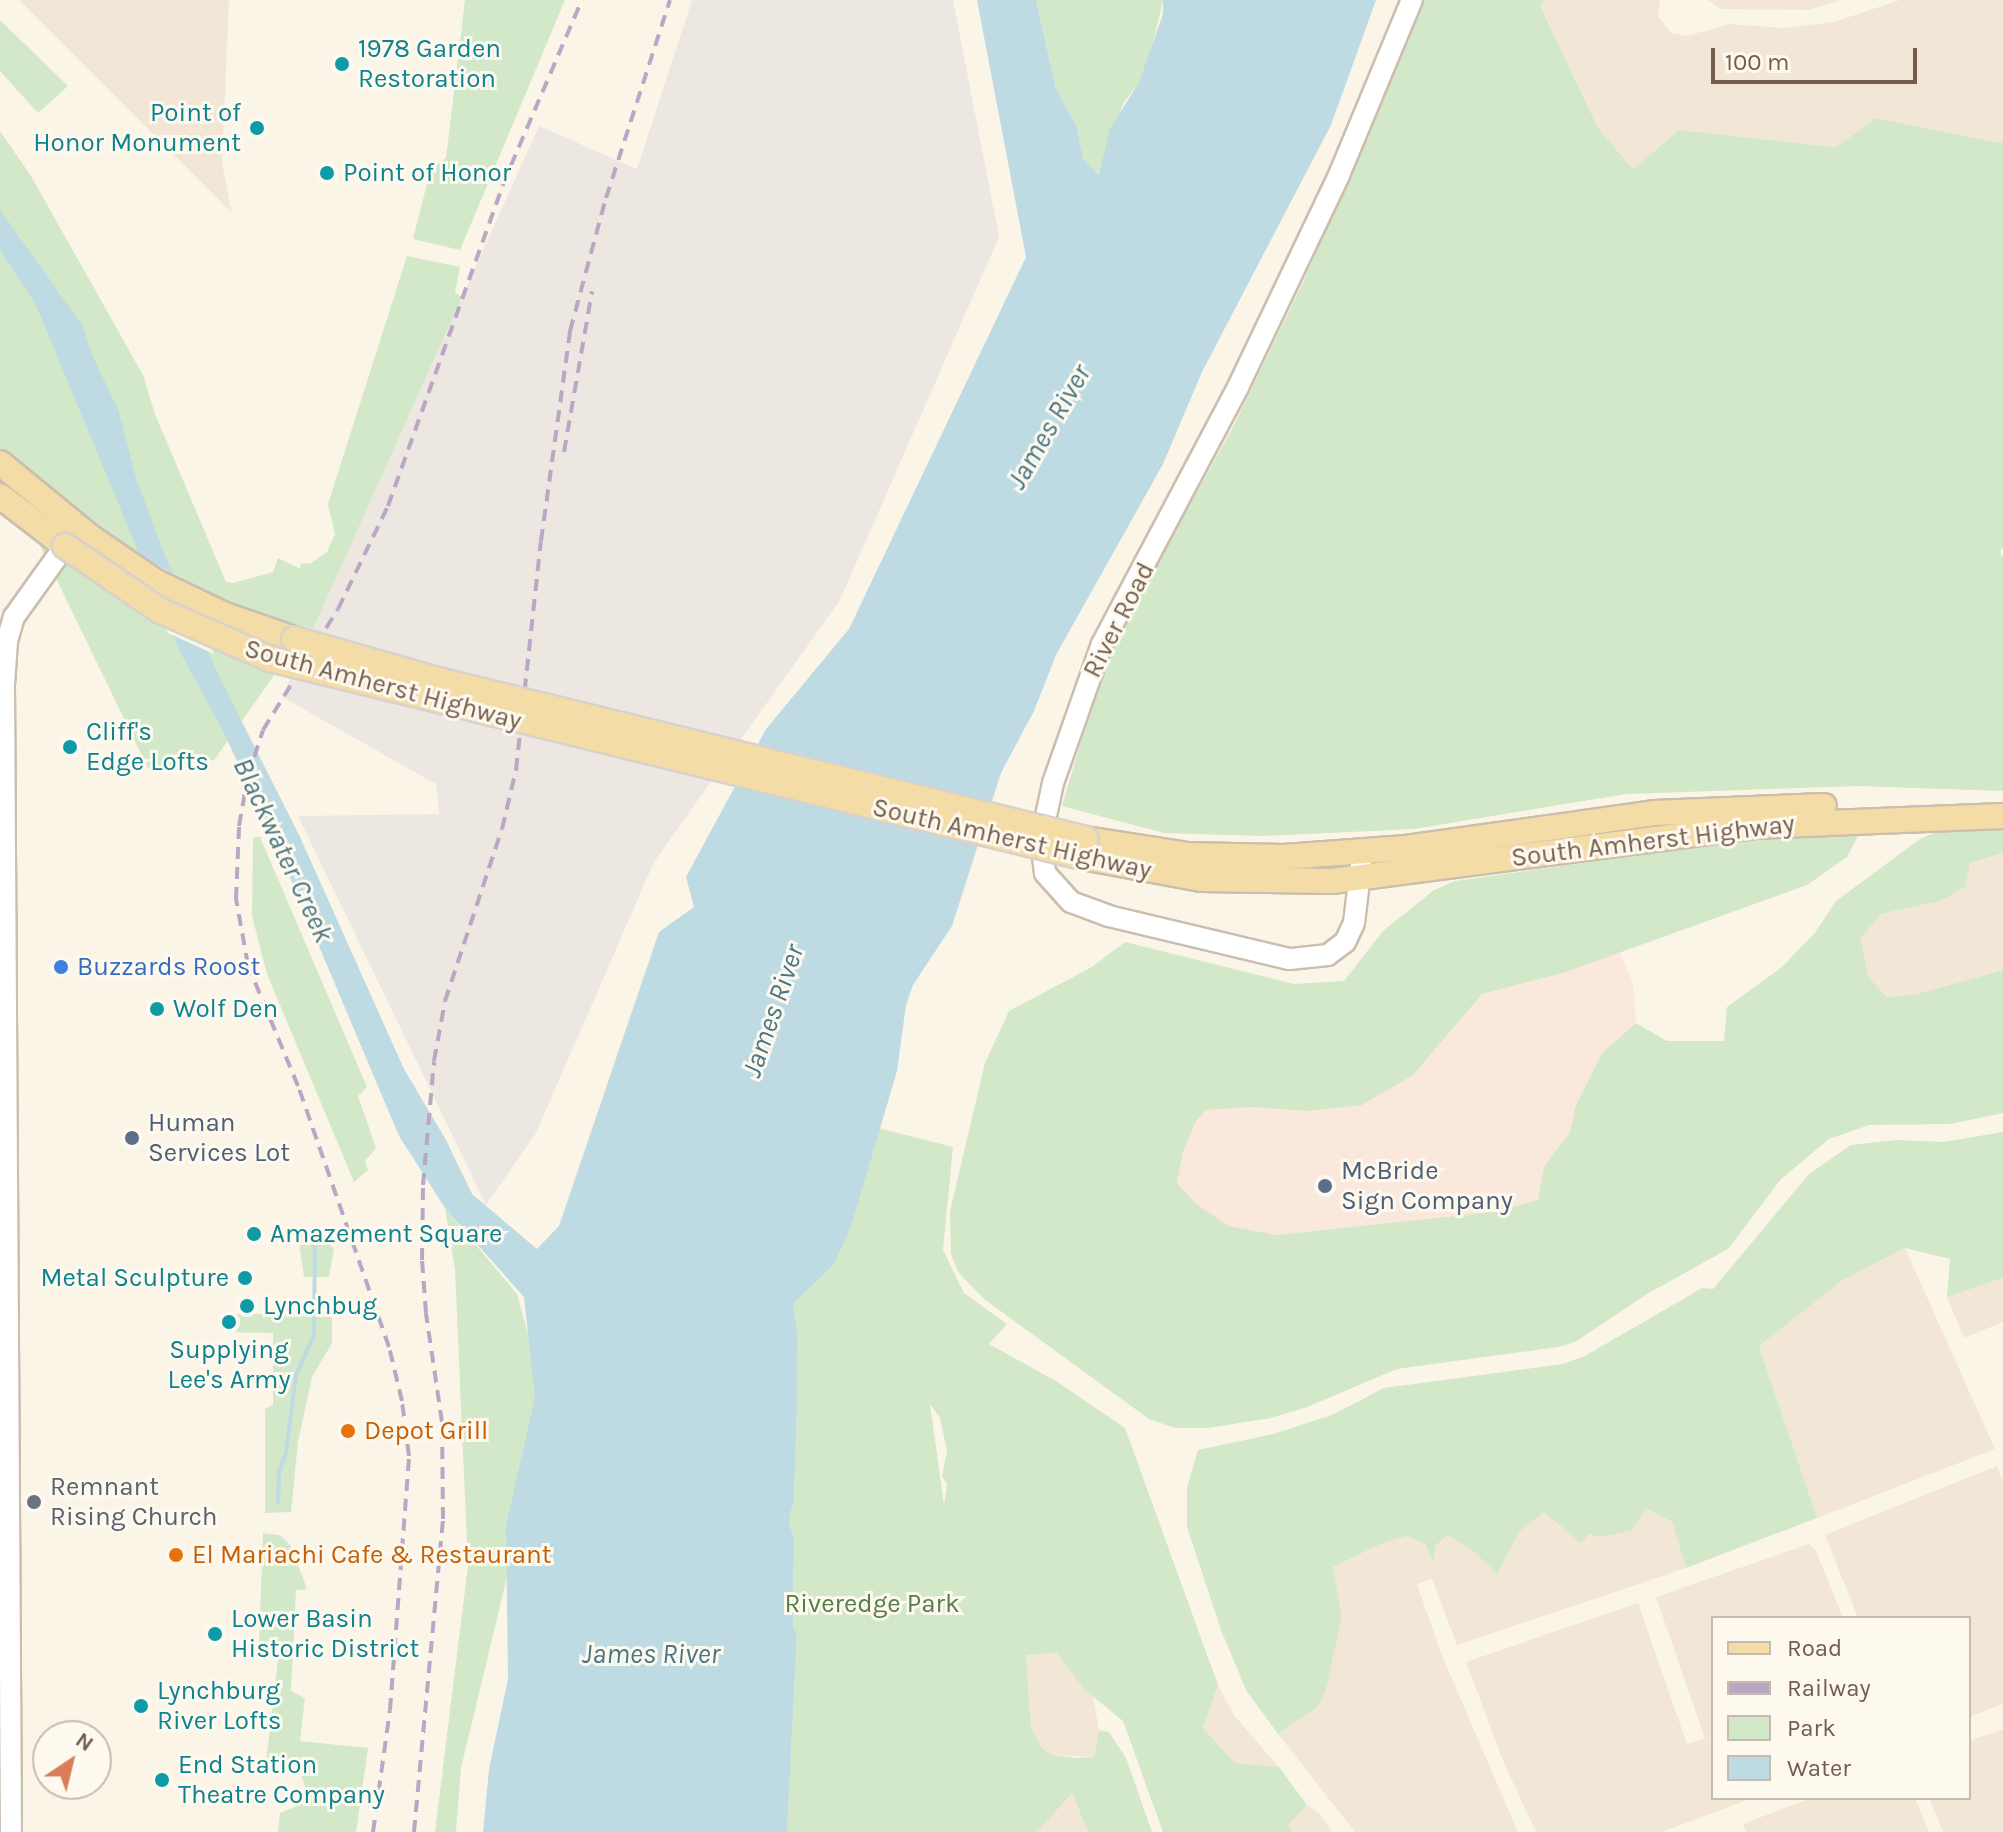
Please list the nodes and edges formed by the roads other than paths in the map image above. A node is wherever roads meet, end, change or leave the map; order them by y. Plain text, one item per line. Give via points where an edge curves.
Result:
1 (1412, 0) edge
2 (0, 463) edge
3 (7, 502) edge
4 (72, 537) junction
5 (2003, 804) edge
6 (2003, 816) edge
7 (1084, 848) junction
8 (1362, 853) junction
9 (1360, 878) junction
10 (6, 1750) edge
11 (11, 1832) edge

1 - 9 street, River Road via 1339,175 1238,387 1102,644 1053,783 1041,839 1045,873 1071,902 1289,959 1328,955 1345,942 1354,923
2 - 4 main road
3 - 4 main road
4 - 7 main road, South Amherst Highway, bridge via 159,610 270,659 671,759
4 - 10 street via 14,617 4,685
5 - 8 main road, South Amherst Highway via 1654,813
6 - 9 main road, South Amherst Highway via 1754,826
7 - 8 main road, South Amherst Highway via 1210,857
7 - 9 main road, South Amherst Highway via 1201,879
8 - 9 street, River Road
10 - 11 street

